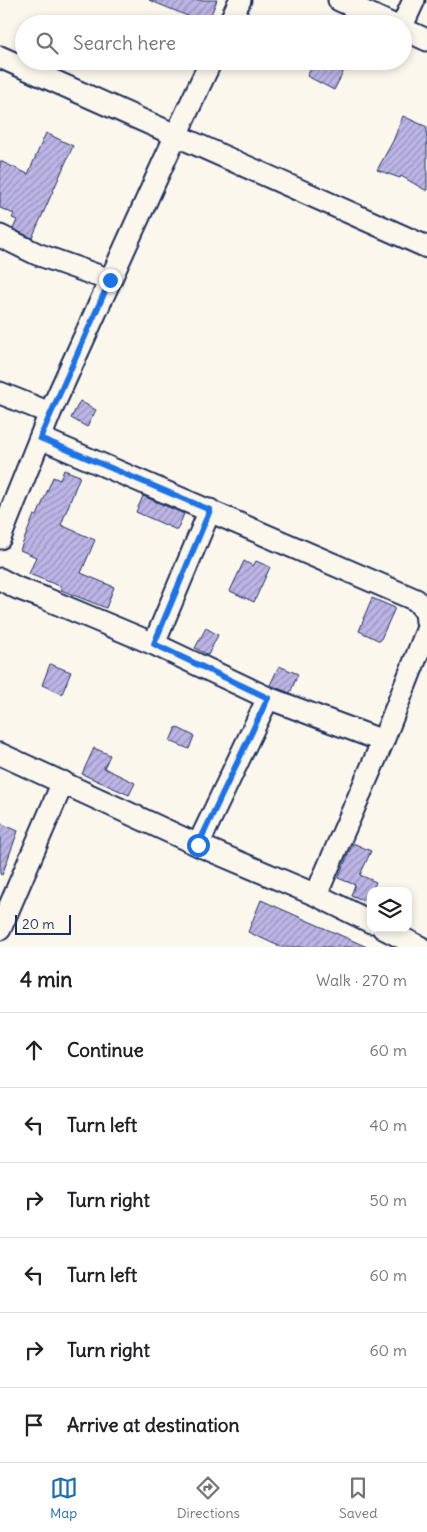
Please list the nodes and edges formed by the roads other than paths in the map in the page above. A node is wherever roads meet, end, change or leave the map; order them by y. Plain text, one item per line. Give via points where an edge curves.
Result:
1 (240, 0) edge
2 (339, 0) edge
3 (414, 0) edge
4 (233, 15) edge
5 (372, 15) edge
6 (407, 15) edge
7 (412, 33) edge
8 (427, 40) edge
9 (0, 57) edge
10 (15, 64) edge
11 (29, 70) edge
12 (207, 70) edge
13 (176, 135) junction
14 (0, 236) edge
15 (427, 247) edge
16 (110, 280) junction
17 (0, 393) edge
18 (50, 413) junction
19 (40, 438) junction
20 (5, 509) edge
21 (210, 510) junction
22 (0, 538) edge
23 (0, 579) edge
24 (427, 622) edge
25 (427, 630) edge
26 (154, 644) junction
27 (268, 698) junction
28 (383, 741) junction
29 (0, 754) edge
30 (63, 782) junction
31 (198, 845) junction
32 (316, 895) junction
33 (367, 920) edge
34 (0, 929) edge
35 (391, 932) edge
36 (420, 947) edge

1 - 4 street
2 - 5 street
3 - 6 street
7 - 8 street
9 - 10 street
11 - 13 street
12 - 13 street
13 - 15 street
13 - 16 street
14 - 16 street via 37,254
16 - 18 street
17 - 18 street
18 - 19 street
19 - 20 street
19 - 21 street
20 - 22 street
21 - 24 street via 416,600 426,612
21 - 26 street
23 - 26 street
25 - 28 street
26 - 27 street
27 - 28 street
27 - 31 street
28 - 32 street
29 - 30 street
30 - 31 street
30 - 34 street
31 - 32 street
32 - 33 street
35 - 36 street

